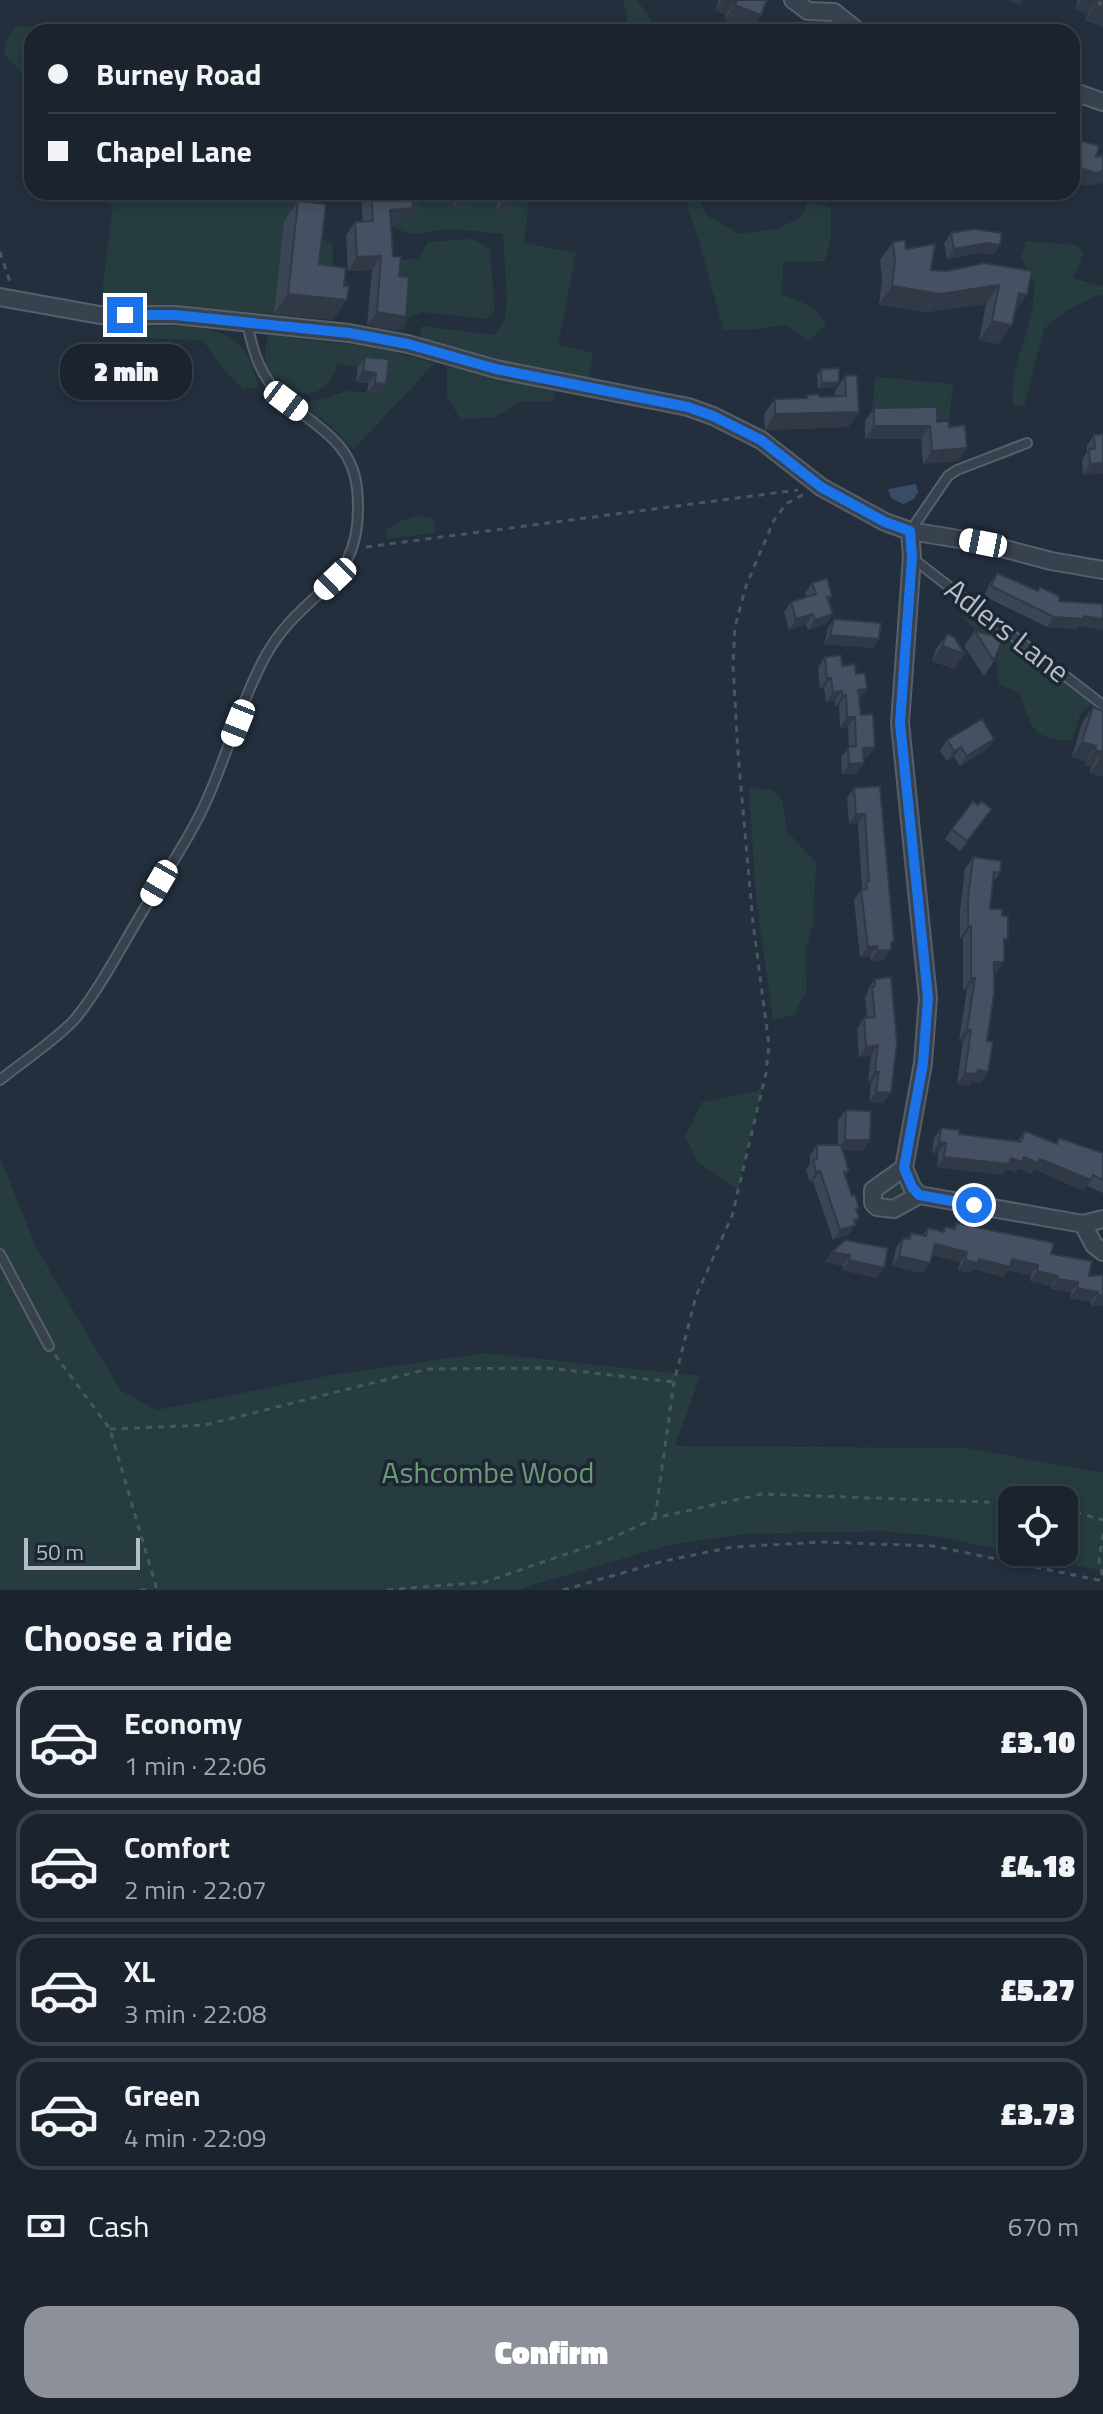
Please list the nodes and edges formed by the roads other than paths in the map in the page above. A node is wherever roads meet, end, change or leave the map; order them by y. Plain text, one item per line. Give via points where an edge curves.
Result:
1 (793, 0) edge
2 (834, 6) edge
3 (851, 24) edge
4 (1080, 94) edge
5 (1103, 102) edge
6 (6, 297) edge
7 (247, 322) junction
8 (1027, 443) dead end
9 (910, 531) junction
10 (912, 557) junction
11 (1103, 570) edge
12 (1103, 705) edge
13 (0, 1080) edge
14 (904, 1168) junction
15 (919, 1195) junction
16 (1103, 1219) edge
17 (1083, 1224) junction
18 (1103, 1252) edge
19 (0, 1254) edge
20 (49, 1346) road end

1 - 2 street via 808,11
2 - 3 street
4 - 5 street
6 - 7 street via 100,315
7 - 9 street via 408,344 496,369 688,407 761,440 821,487
7 - 13 lane via 255,361 267,380 329,433 351,463 357,494 354,548 335,579 291,621 266,655 204,807 98,984 74,1019
8 - 9 lane via 948,476
9 - 10 street
9 - 11 street
10 - 12 lane, Adlers Lane
10 - 14 street via 900,723 928,998 923,1063
14 - 15 street
14 - 15 street via 873,1190 873,1203 894,1209
15 - 17 street
16 - 17 street
17 - 18 street
19 - 20 lane

